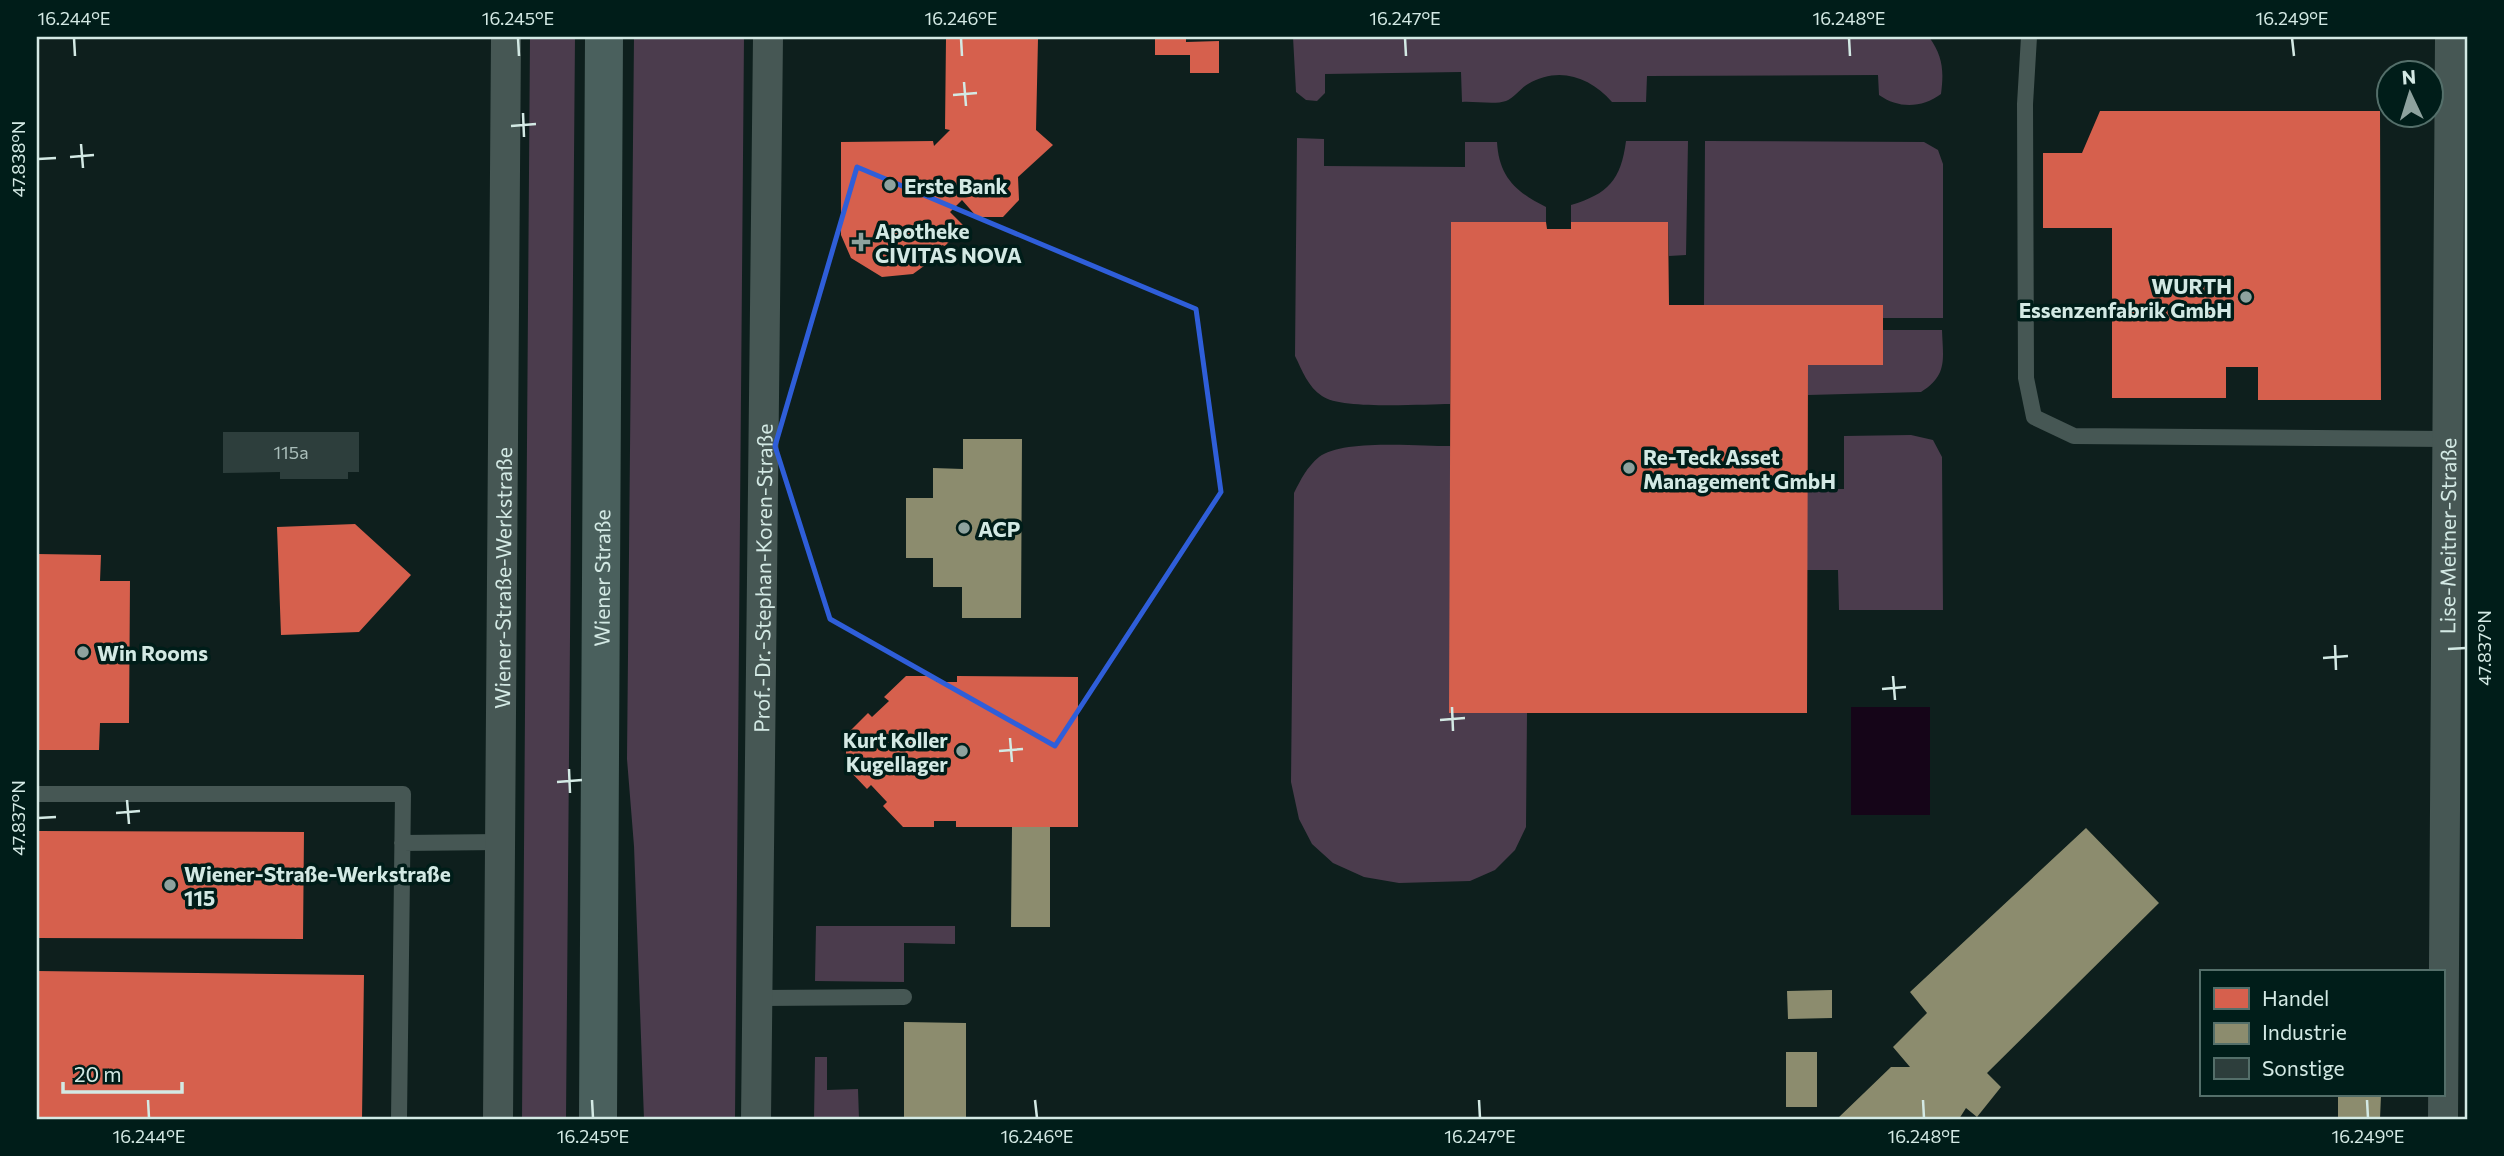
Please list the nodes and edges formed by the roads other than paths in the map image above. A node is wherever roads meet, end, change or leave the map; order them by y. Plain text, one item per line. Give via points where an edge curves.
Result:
1 (506, 37) edge
2 (604, 37) edge
3 (768, 37) edge
4 (2029, 37) edge
5 (2450, 37) edge
6 (2447, 439) junction
7 (37, 794) edge
8 (500, 842) junction
9 (402, 843) junction
10 (2444, 970) edge
11 (904, 997) dead end
12 (758, 998) junction
13 (2443, 1096) edge
14 (399, 1119) edge
15 (498, 1119) edge
16 (598, 1119) edge
17 (756, 1119) edge
18 (2443, 1119) edge

1 - 8 street, Wiener-Straße-Werkstraße
2 - 16 main road, Wiener Straße
3 - 12 street, Prof.-Dr.-Stephan-Koren-Straße
4 - 6 lane via 2026,379 2034,417 2074,436
5 - 6 street, Lise-Meitner-Straße
6 - 10 street, Lise-Meitner-Straße
7 - 9 lane via 403,794
8 - 9 lane
8 - 15 street, Wiener-Straße-Werkstraße
9 - 14 lane
11 - 12 lane
12 - 17 street, Prof.-Dr.-Stephan-Koren-Straße
13 - 18 street, Lise-Meitner-Straße

